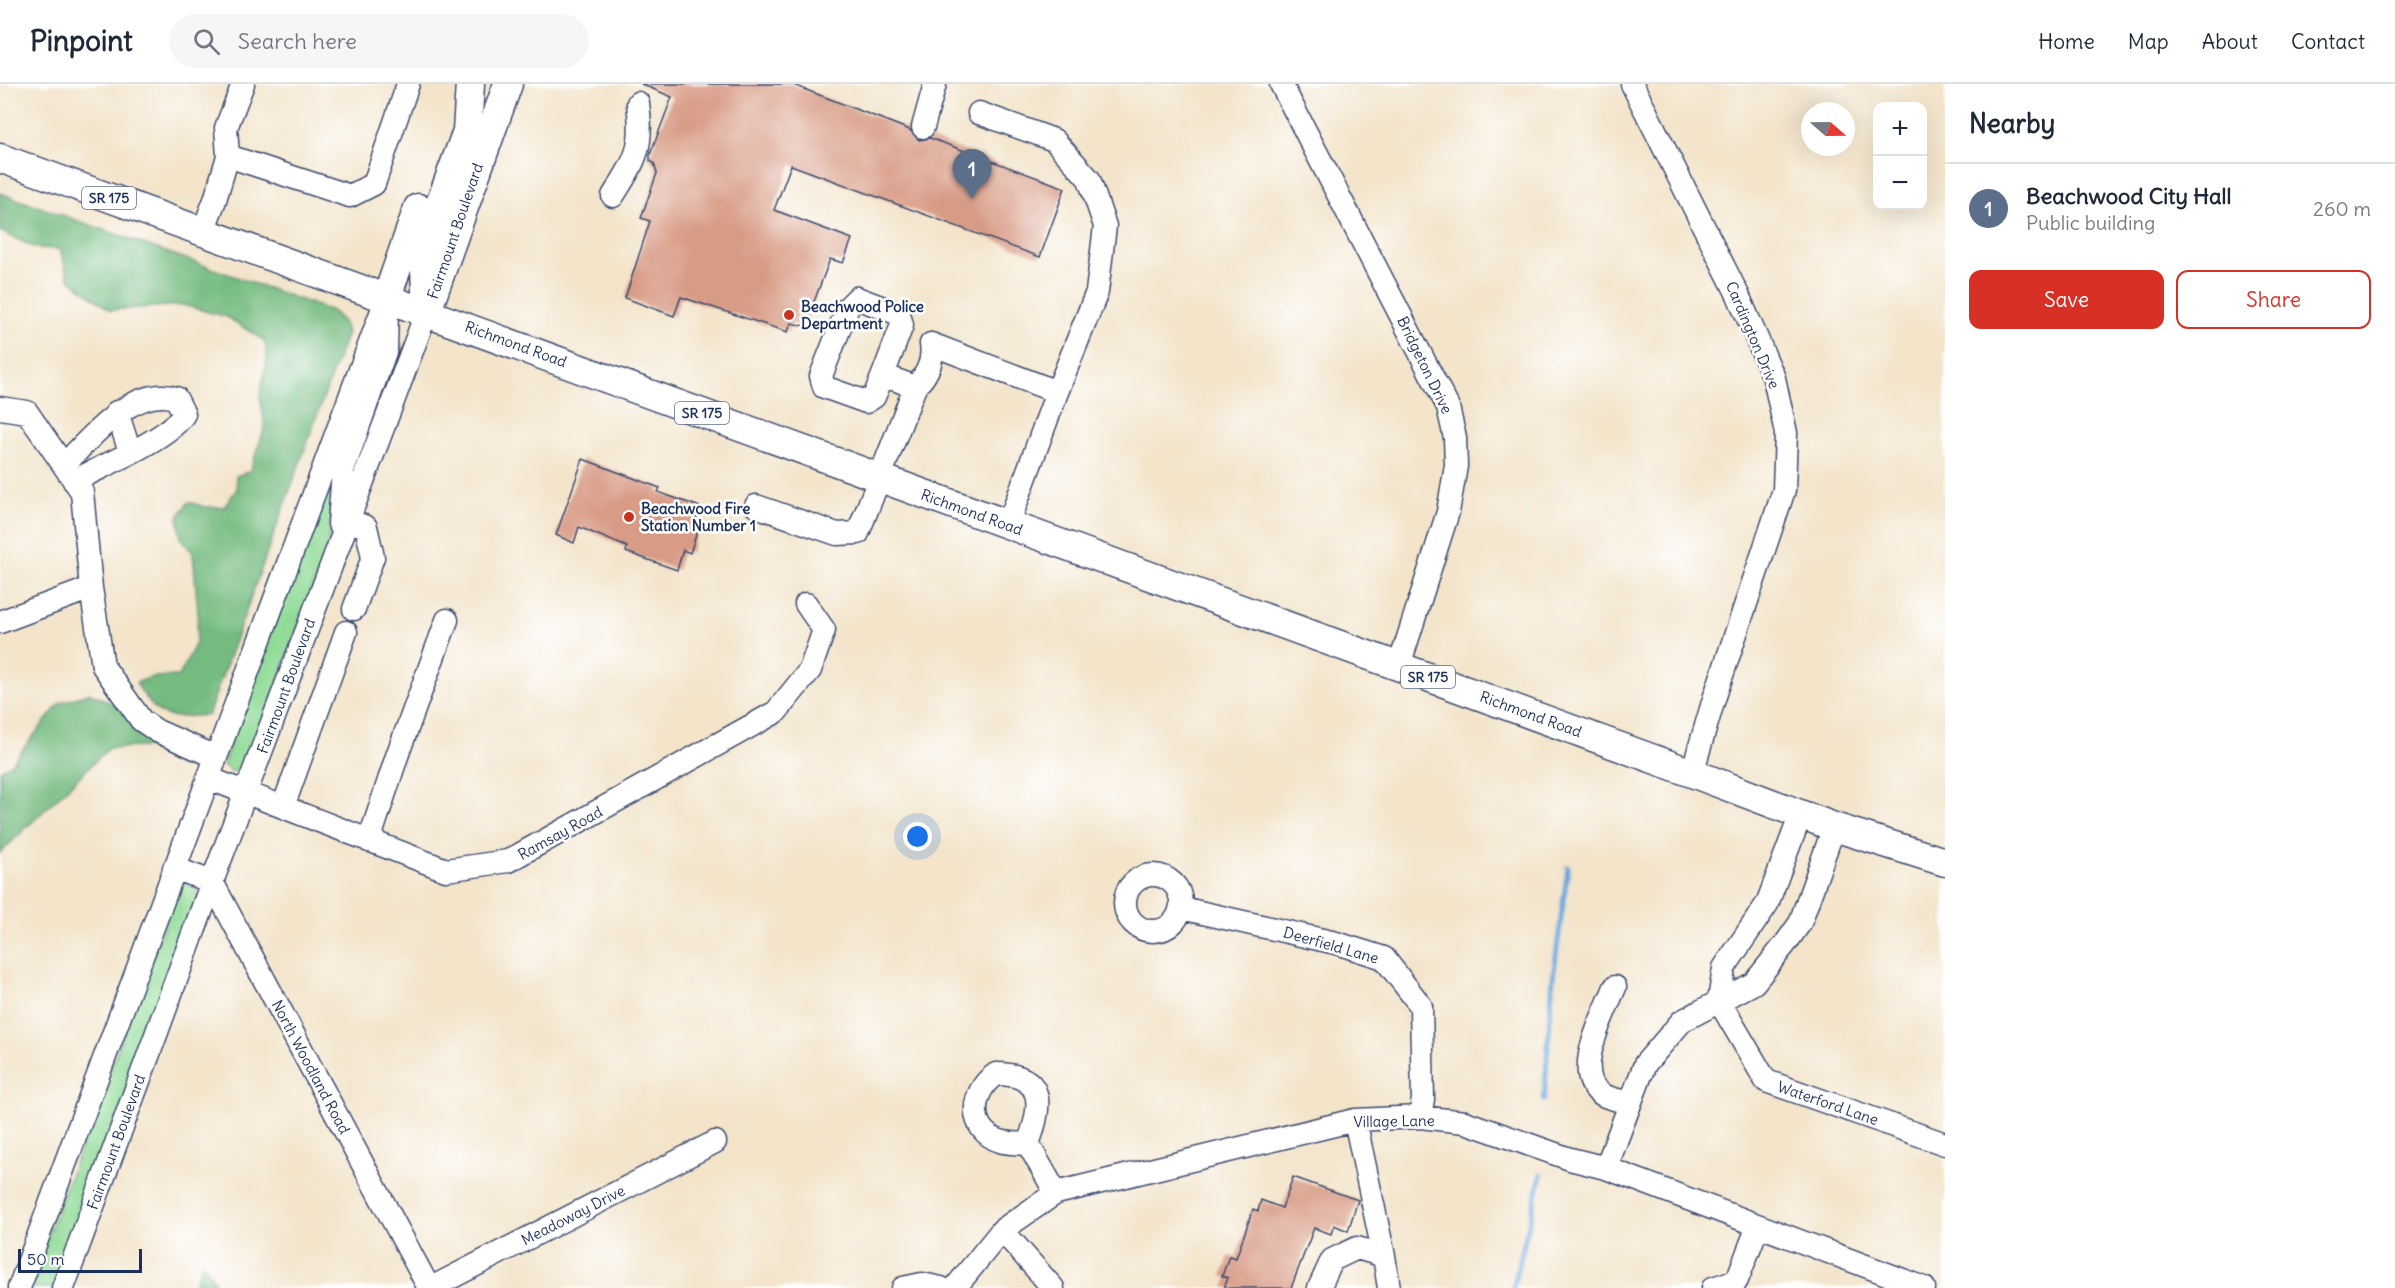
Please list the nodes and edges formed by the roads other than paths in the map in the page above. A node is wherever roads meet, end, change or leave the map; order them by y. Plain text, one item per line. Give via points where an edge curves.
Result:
1 (243, 84) edge
2 (408, 84) edge
3 (464, 84) edge
4 (470, 84) edge
5 (508, 84) edge
6 (935, 84) edge
7 (1281, 84) edge
8 (1632, 84) edge
9 (638, 103) dead end
10 (979, 113) dead end
11 (923, 127) dead end
12 (228, 156) junction
13 (0, 158) edge
14 (613, 196) dead end
15 (203, 231) junction
16 (387, 297) junction
17 (427, 311) junction
18 (883, 375) junction
19 (915, 387) junction
20 (1057, 392) junction
21 (138, 404) junction
22 (0, 408) edge
23 (117, 412) junction
24 (158, 437) junction
25 (130, 452) junction
26 (69, 473) junction
27 (880, 479) junction
28 (756, 506) dead end
29 (348, 520) junction
30 (1008, 525) junction
31 (337, 549) junction
32 (91, 588) junction
33 (806, 604) dead end
34 (354, 609) dead end
35 (447, 620) dead end
36 (0, 622) edge
37 (346, 632) dead end
38 (1399, 666) junction
39 (212, 768) junction
40 (1692, 772) junction
41 (246, 792) junction
42 (283, 807) junction
43 (1801, 814) junction
44 (1834, 827) junction
45 (369, 841) junction
46 (1945, 862) edge
47 (174, 868) junction
48 (212, 882) junction
49 (1181, 908) dead end
50 (1615, 987) dead end
51 (1719, 1001) junction
52 (1630, 1103) junction
53 (1420, 1117) junction
54 (1355, 1120) junction
55 (715, 1142) dead end
56 (1028, 1144) dead end
57 (1945, 1144) edge
58 (1606, 1168) junction
59 (1056, 1193) junction
60 (1758, 1226) junction
61 (1002, 1230) junction
62 (1384, 1256) junction
63 (1735, 1284) edge
64 (19, 1288) edge
65 (63, 1288) edge
66 (430, 1288) edge
67 (903, 1288) edge
68 (941, 1288) edge
69 (955, 1288) edge
70 (1053, 1288) edge
71 (1319, 1288) edge
72 (1389, 1288) edge
73 (1713, 1288) edge
74 (1924, 1288) edge

1 - 12 street via 225,128
2 - 12 street via 374,184 350,196
3 - 16 main road
4 - 17 main road via 467,131 424,248
5 - 17 main road, Fairmount Boulevard
6 - 11 street
7 - 38 street, Bridgeton Drive via 1448,407 1455,438 1456,466 1448,512
8 - 40 street, Cardington Drive via 1738,295 1774,378 1786,433 1784,490
9 - 14 street via 642,131 637,153
10 - 20 street via 1054,140 1089,180 1105,226 1097,292
12 - 15 street
13 - 15 main road, Richmond Road / SR 175
15 - 16 main road, Richmond Road / SR 175
16 - 17 main road, Richmond Road / SR 175
16 - 31 street via 386,349 343,470
16 - 39 street
17 - 27 main road, Richmond Road / SR 175
17 - 29 street, Fairmount Boulevard
18 - 18 street via 902,318 857,298 848,307 821,382 824,387 866,402 874,397
18 - 19 street
19 - 20 street via 925,377 933,355 931,344
19 - 27 street
20 - 30 street
21 - 23 street
21 - 24 street
21 - 24 street via 165,395 176,398 184,414 178,424
22 - 26 street, Ramsay Road via 27,412
23 - 25 street
23 - 26 street
24 - 25 street
25 - 26 street
26 - 32 street, Ramsay Road via 82,492
27 - 28 street via 858,533 851,536
27 - 30 main road, Richmond Road / SR 175
29 - 31 street, Fairmount Boulevard
29 - 34 street via 366,527 373,557
30 - 38 main road, Richmond Road / SR 175
31 - 41 street, Fairmount Boulevard
32 - 36 street
32 - 39 street, Ramsay Road via 103,666 141,720
33 - 45 street, Ramsay Road via 824,630 810,670 776,712 508,861 446,870
35 - 45 street
37 - 42 street
38 - 40 main road, Richmond Road / SR 175
39 - 41 street, Ramsay Road
39 - 47 street
40 - 43 main road, Richmond Road / SR 175
41 - 42 street, Ramsay Road
41 - 48 street, Fairmount Boulevard
42 - 45 street, Ramsay Road
43 - 44 main road, Richmond Road / SR 175
43 - 51 street via 1767,904 1724,968
44 - 46 main road, Richmond Road / SR 175
44 - 51 street via 1800,923 1754,983
47 - 48 street
47 - 64 street
48 - 65 street, Fairmount Boulevard
48 - 66 street, North Woodland Road
49 - 53 street, Deerfield Lane via 1336,943 1384,958 1421,1006
50 - 52 street via 1587,1058 1588,1070 1590,1081 1602,1094
51 - 52 street via 1682,1021 1645,1064
51 - 57 street, Waterford Lane via 1766,1081
52 - 58 street
53 - 54 street, Village Lane
53 - 58 street, Village Lane via 1465,1122
54 - 59 street, Village Lane
54 - 62 street
55 - 66 street, Meadoway Drive
56 - 59 street
58 - 60 street, Village Lane
59 - 61 street, Village Lane
60 - 63 street
60 - 74 street, Village Lane
61 - 69 street, Village Lane
61 - 70 street
62 - 71 street via 1357,1248 1332,1260
62 - 72 street
63 - 73 street
67 - 68 street via 922,1284

